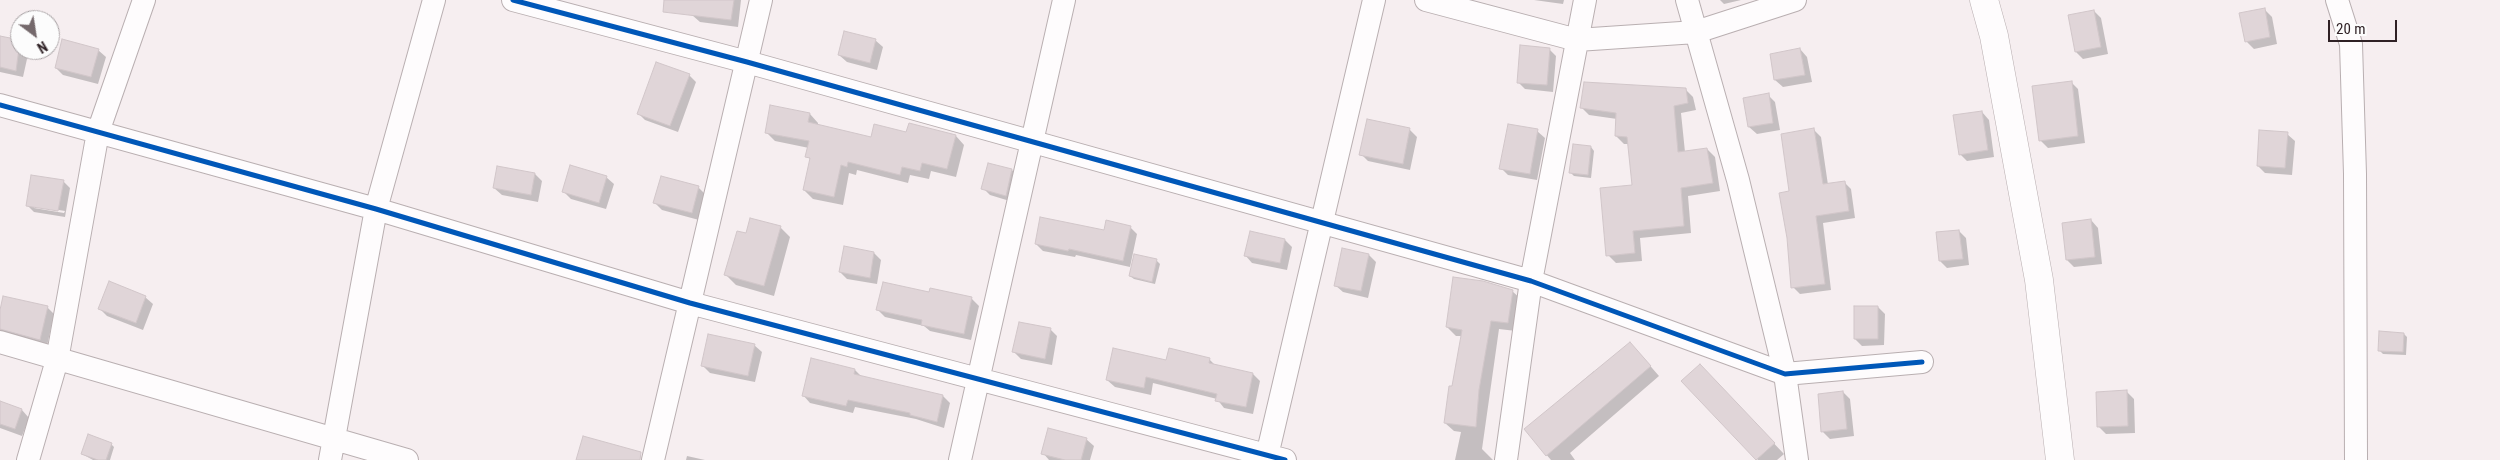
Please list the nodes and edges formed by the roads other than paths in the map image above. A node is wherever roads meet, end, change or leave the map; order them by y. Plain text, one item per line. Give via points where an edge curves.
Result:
1 (144, 0) edge
2 (434, 0) edge
3 (513, 0) edge
4 (761, 0) edge
5 (1064, 0) edge
6 (1374, 0) edge
7 (1426, 0) edge
8 (1585, 0) edge
9 (1687, 0) edge
10 (1795, 0) edge
11 (1984, 0) edge
12 (2336, 0) edge
13 (1696, 32) junction
14 (1577, 40) junction
15 (747, 62) junction
16 (0, 105) edge
17 (98, 132) junction
18 (1033, 142) junction
19 (376, 209) junction
20 (1321, 223) junction
21 (1530, 281) junction
22 (690, 302) junction
23 (0, 342) edge
24 (57, 360) junction
25 (1922, 362) dead end
26 (1785, 374) junction
27 (979, 380) junction
28 (332, 449) edge
29 (1273, 458) edge
30 (28, 460) edge
31 (407, 460) edge
32 (653, 460) edge
33 (960, 460) edge
34 (1506, 460) edge
35 (1797, 460) edge
36 (2060, 460) edge
37 (2356, 460) edge

1 - 17 street
2 - 19 street
3 - 15 street
4 - 15 street
5 - 18 street
6 - 20 street
7 - 14 street
8 - 14 street
9 - 13 street
10 - 13 street
11 - 36 main road via 1994,36 2039,280
12 - 37 street via 2350,44 2355,174
13 - 14 street
13 - 26 street via 1738,180
14 - 21 street
15 - 18 street
15 - 22 street
16 - 17 street
17 - 19 street
17 - 24 street
18 - 20 street
18 - 27 street
19 - 22 street
19 - 28 street
20 - 21 street
20 - 29 street
21 - 26 street
21 - 34 street
22 - 27 street
22 - 32 street
23 - 24 street
24 - 28 street
24 - 30 street
25 - 26 street
26 - 35 street
27 - 29 street
27 - 33 street
28 - 31 street

